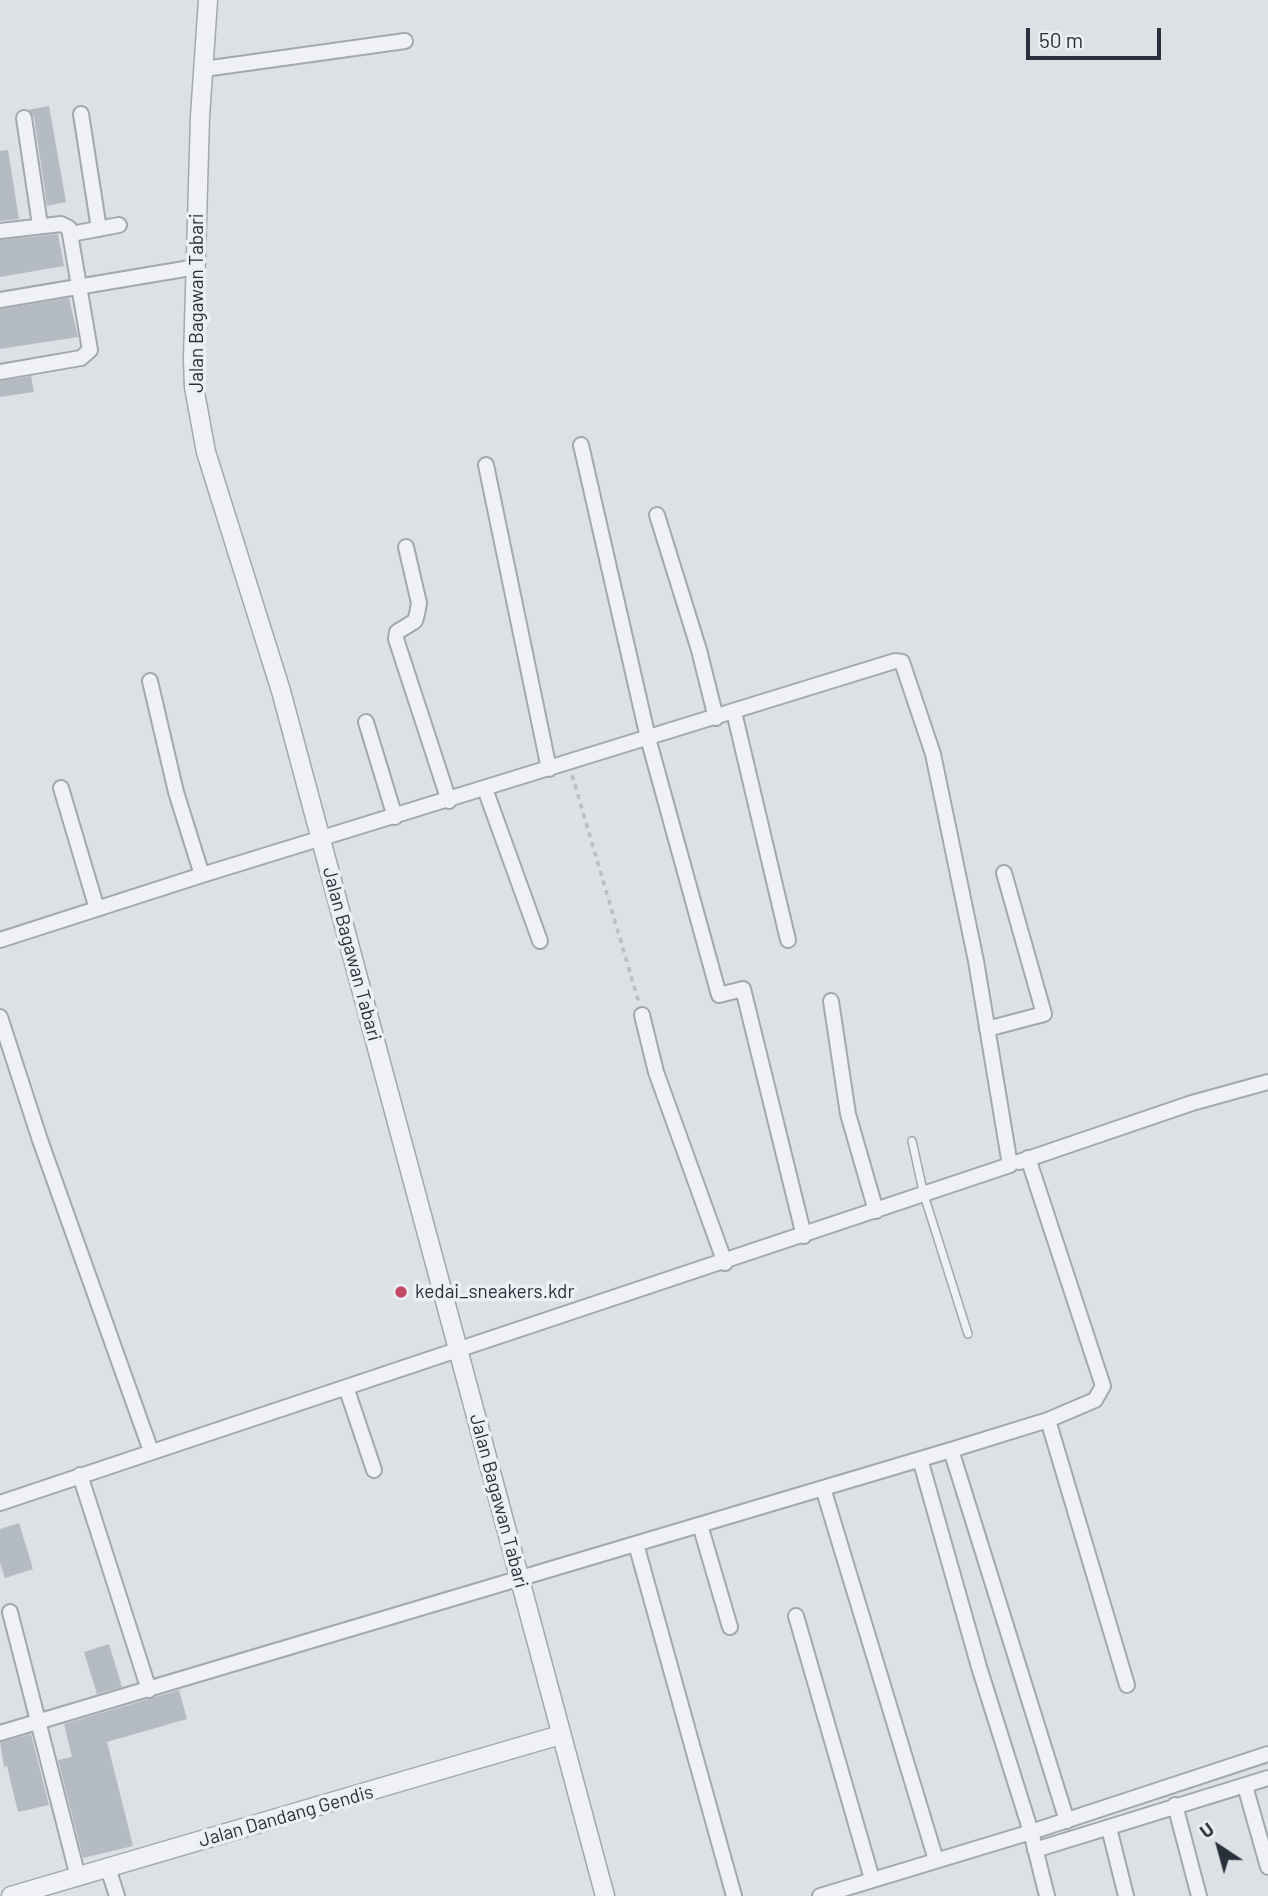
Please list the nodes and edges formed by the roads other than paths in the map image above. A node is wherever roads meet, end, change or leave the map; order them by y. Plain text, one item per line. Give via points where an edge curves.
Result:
1 (208, 0) edge
2 (405, 41) dead end
3 (204, 69) junction
4 (81, 114) dead end
5 (24, 118) dead end
6 (40, 225) junction
7 (119, 225) dead end
8 (99, 229) junction
9 (0, 231) edge
10 (71, 234) junction
11 (196, 267) junction
12 (79, 287) junction
13 (0, 300) edge
14 (0, 372) edge
15 (581, 445) dead end
16 (486, 465) dead end
17 (657, 515) dead end
18 (406, 547) dead end
19 (150, 681) dead end
20 (734, 712) junction
21 (716, 718) junction
22 (366, 723) dead end
23 (648, 738) junction
24 (549, 769) junction
25 (61, 788) dead end
26 (485, 789) junction
27 (449, 801) junction
28 (395, 817) junction
29 (321, 839) junction
30 (1004, 873) dead end
31 (202, 875) junction
32 (97, 909) junction
33 (0, 940) edge
34 (788, 940) dead end
35 (540, 941) dead end
36 (831, 1000) dead end
37 (642, 1015) road end
38 (0, 1017) edge
39 (987, 1029) junction
40 (1268, 1082) edge
41 (912, 1141) dead end
42 (1028, 1158) junction
43 (1010, 1165) junction
44 (924, 1195) junction
45 (876, 1211) junction
46 (804, 1236) junction
47 (725, 1263) junction
48 (968, 1334) dead end
49 (457, 1350) junction
50 (346, 1387) junction
51 (1048, 1420) junction
52 (951, 1450) junction
53 (151, 1451) junction
54 (920, 1459) junction
55 (374, 1470) dead end
56 (80, 1475) junction
57 (823, 1488) junction
58 (0, 1503) edge
59 (700, 1525) junction
60 (636, 1544) junction
61 (520, 1578) junction
62 (10, 1612) dead end
63 (796, 1616) dead end
64 (730, 1628) dead end
65 (1127, 1685) dead end
66 (149, 1690) junction
67 (39, 1722) junction
68 (0, 1733) edge
69 (560, 1735) junction
70 (1268, 1754) edge
71 (1268, 1778) edge
72 (1245, 1786) junction
73 (1175, 1805) junction
74 (1067, 1821) junction
75 (1109, 1828) junction
76 (1031, 1832) junction
77 (1035, 1850) junction
78 (936, 1860) junction
79 (1268, 1867) edge
80 (108, 1868) junction
81 (78, 1877) junction
82 (872, 1879) junction
83 (12, 1896) edge
84 (117, 1896) edge
85 (605, 1896) edge
86 (734, 1896) edge
87 (820, 1896) edge
88 (1047, 1896) edge
89 (1126, 1896) edge
90 (1199, 1896) edge

1 - 3 street, Jalan Bagawan Tabari
2 - 3 street
3 - 11 street, Jalan Bagawan Tabari
4 - 8 street
5 - 6 street
6 - 9 street
6 - 10 street via 65,224
7 - 8 street
8 - 10 street
10 - 12 street
11 - 12 street
11 - 29 street, Jalan Bagawan Tabari via 194,387 206,452 281,691
12 - 13 street
12 - 14 street via 89,353
15 - 23 street
16 - 24 street
17 - 21 street
18 - 27 street via 418,614 397,632 396,639
19 - 31 street via 176,792
20 - 21 street
20 - 34 street
20 - 39 street via 902,662 933,754
21 - 23 street
22 - 28 street
23 - 24 street
23 - 46 street via 719,995 743,989
24 - 26 street
25 - 32 street
26 - 27 street
26 - 35 street
27 - 28 street
28 - 29 street
29 - 31 street
29 - 49 street, Jalan Bagawan Tabari
30 - 39 street via 1044,1014
31 - 32 street
32 - 33 street
36 - 45 street via 848,1114
37 - 47 street via 656,1072
38 - 53 street
39 - 43 street
40 - 42 street
41 - 44 lane
42 - 43 street
42 - 51 street via 1103,1385 1095,1400
43 - 44 street
44 - 45 street
44 - 48 lane
45 - 46 street
46 - 47 street
47 - 49 street
49 - 50 street
49 - 61 street, Jalan Bagawan Tabari
50 - 53 street
50 - 55 street
51 - 52 street
51 - 65 street
52 - 54 street
52 - 74 street
53 - 56 street
54 - 57 street
54 - 76 street
56 - 58 street
56 - 66 street
57 - 59 street
57 - 78 street
59 - 60 street
59 - 64 street
60 - 61 street
60 - 86 street
61 - 66 street
61 - 69 street, Jalan Bagawan Tabari
62 - 67 street
63 - 82 street
66 - 67 street
67 - 68 street
67 - 81 street
69 - 80 street, Jalan Dandang Gendis
69 - 85 street, Jalan Bagawan Tabari
70 - 74 street
71 - 72 street
72 - 73 street
72 - 79 street
73 - 75 street
73 - 90 street
74 - 76 street
75 - 77 street
75 - 89 street
76 - 77 street
76 - 78 street
77 - 88 street
78 - 82 street
80 - 81 street, Jalan Dandang Gendis
80 - 84 street
81 - 83 street, Jalan Dandang Gendis
82 - 87 street

